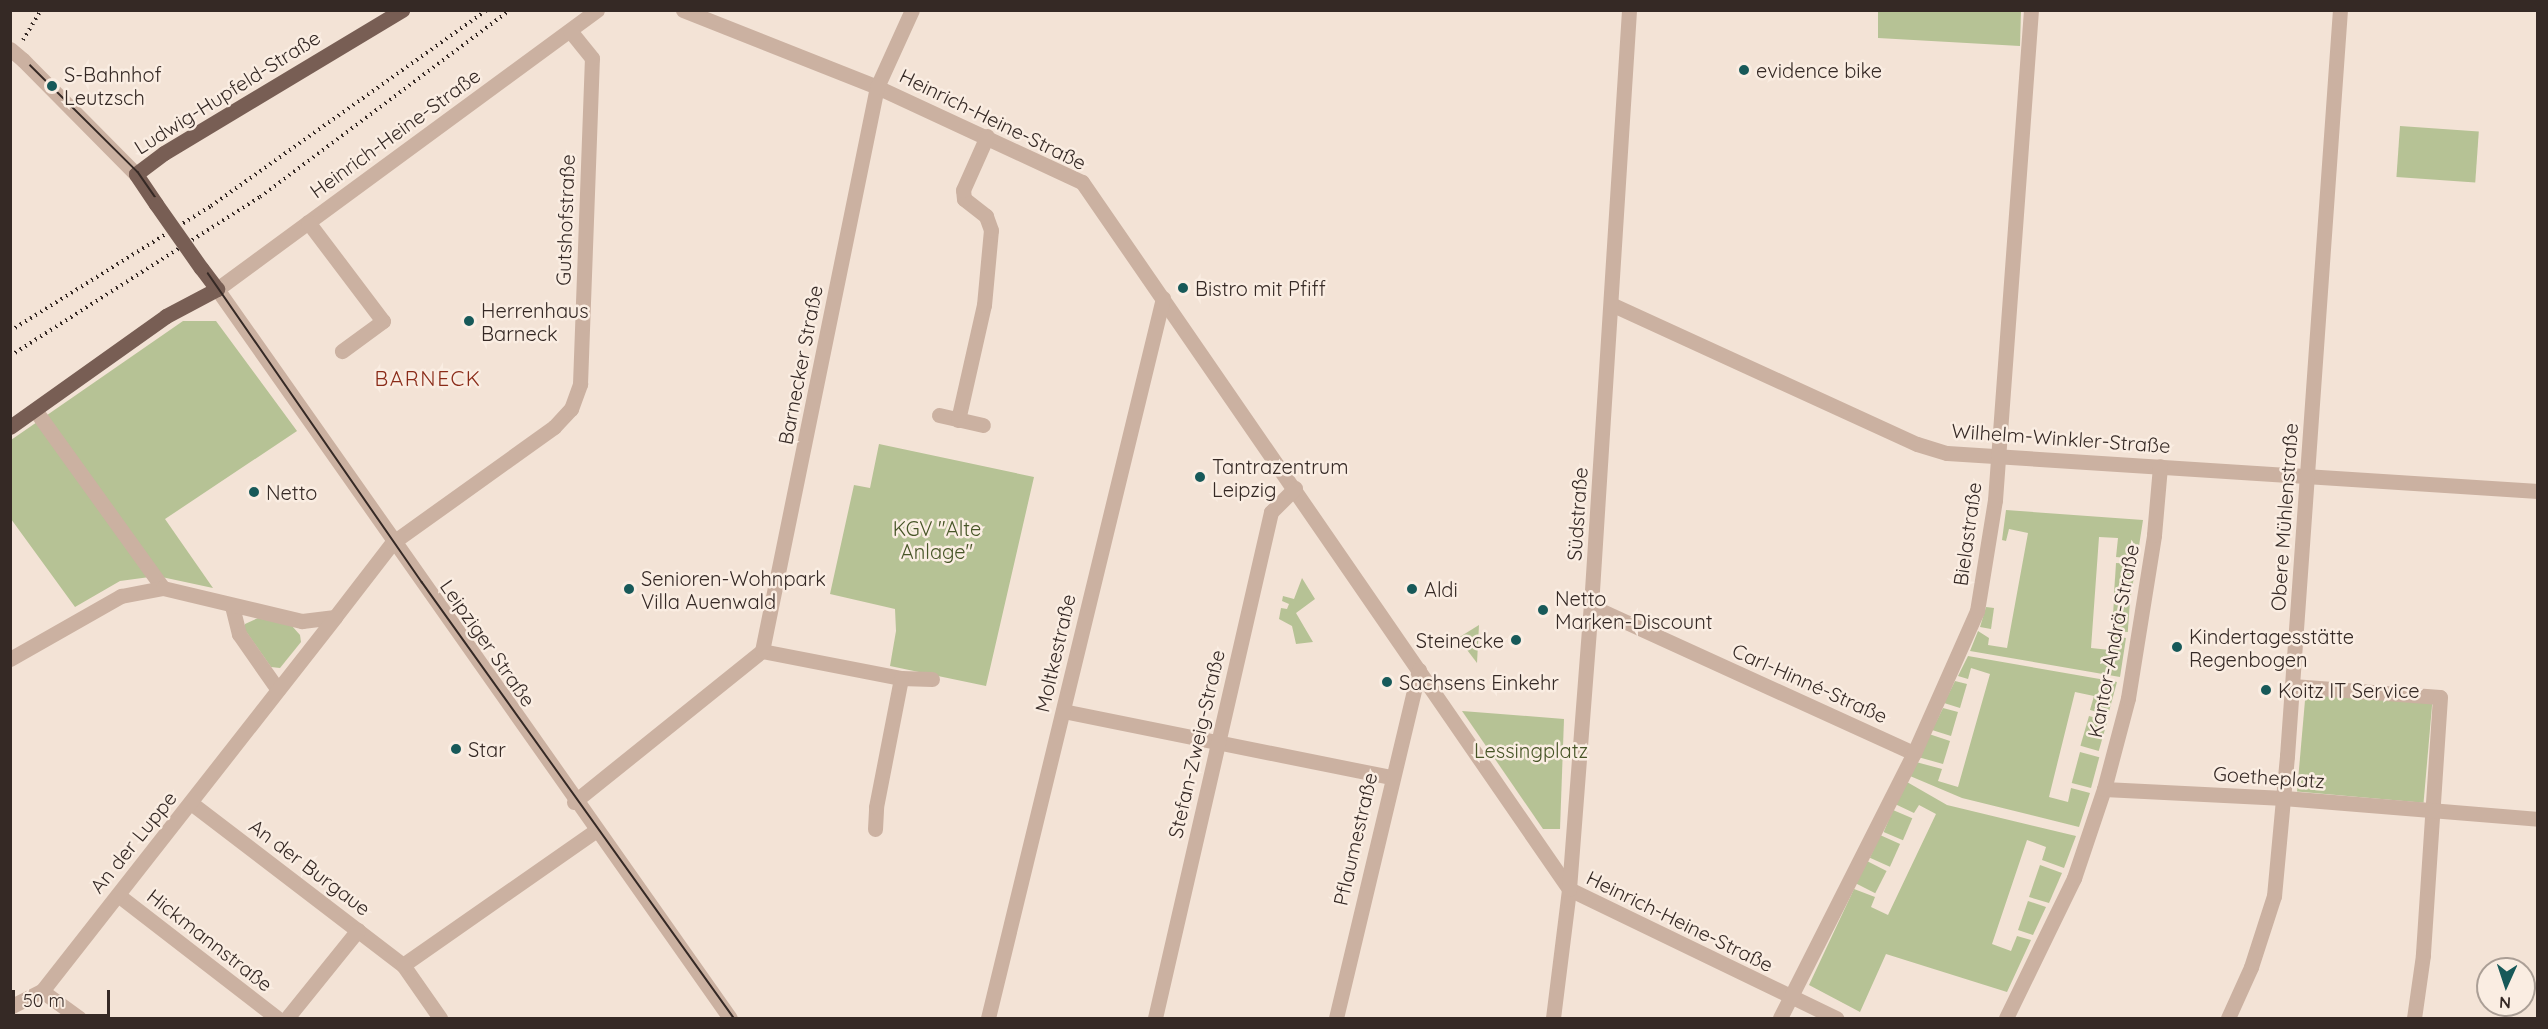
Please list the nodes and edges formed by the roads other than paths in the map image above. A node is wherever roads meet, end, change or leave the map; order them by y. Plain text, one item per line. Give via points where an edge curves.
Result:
1 (402, 10) edge
2 (597, 10) edge
3 (683, 10) edge
4 (912, 10) edge
5 (1629, 10) edge
6 (2031, 10) edge
7 (2340, 10) edge
8 (570, 31) junction
9 (10, 49) edge
10 (877, 87) junction
11 (987, 136) junction
12 (136, 174) junction
13 (308, 222) junction
14 (217, 289) junction
15 (1163, 298) junction
16 (1613, 305) junction
17 (342, 351) dead end
18 (35, 410) junction
19 (939, 415) dead end
20 (958, 420) junction
21 (982, 425) dead end
22 (10, 427) edge
23 (1998, 456) junction
24 (2160, 466) junction
25 (2308, 477) junction
26 (1295, 488) junction
27 (2538, 491) edge
28 (392, 543) junction
29 (163, 588) junction
30 (232, 606) junction
31 (1591, 606) junction
32 (335, 617) junction
33 (762, 651) junction
34 (10, 659) edge
35 (1419, 670) junction
36 (901, 678) junction
37 (932, 679) dead end
38 (2292, 686) junction
39 (278, 690) junction
40 (1063, 711) junction
41 (1219, 743) junction
42 (1914, 753) junction
43 (1391, 777) junction
44 (2104, 789) junction
45 (2284, 798) junction
46 (574, 802) junction
47 (191, 803) junction
48 (2431, 810) junction
49 (2538, 819) edge
50 (875, 829) dead end
51 (595, 831) junction
52 (1569, 890) junction
53 (118, 895) junction
54 (358, 930) junction
55 (403, 965) junction
56 (42, 991) junction
57 (1790, 998) junction
58 (10, 1007) edge
59 (79, 1018) edge
60 (277, 1018) edge
61 (287, 1018) edge
62 (440, 1018) edge
63 (730, 1018) edge
64 (988, 1018) edge
65 (1155, 1018) edge
66 (1336, 1018) edge
67 (1553, 1018) edge
68 (1780, 1018) edge
69 (1836, 1018) edge
70 (2006, 1018) edge
71 (2228, 1018) edge
72 (2414, 1018) edge

1 - 12 main road, Ludwig-Hupfeld-Straße via 164,153
2 - 8 street, Heinrich-Heine-Straße
3 - 10 street, Heinrich-Heine-Straße
4 - 10 street, Barnecker Straße
5 - 16 street, Südstraße
6 - 23 street, Bielastraße
7 - 25 street, Obere Mühlenstraße
8 - 13 street, Heinrich-Heine-Straße
8 - 28 street, Gutshofstraße via 592,58 580,384 571,409 554,427
9 - 12 street, bridge
10 - 11 street, Heinrich-Heine-Straße
10 - 33 street, Barnecker Straße
11 - 15 street, Heinrich-Heine-Straße via 1082,182
11 - 20 street via 963,190 964,199 986,216 991,230 984,305
12 - 14 main road, bridge
13 - 14 street, Heinrich-Heine-Straße
13 - 17 street via 383,321
14 - 18 main road via 166,316
14 - 28 street, Leipziger Straße
15 - 26 street, Heinrich-Heine-Straße
15 - 40 street, Moltkestraße
16 - 23 street, Wilhelm-Winkler-Straße via 1917,444 1947,453
16 - 31 street, Südstraße
18 - 22 main road
18 - 29 street
19 - 20 street
20 - 21 street
23 - 24 street, Wilhelm-Winkler-Straße
23 - 42 street, Bielastraße via 1992,532 1977,611
24 - 25 street, Wilhelm-Winkler-Straße
24 - 44 street, Kantor-Andrä-Straße via 2154,535 2128,698
25 - 27 street, Wilhelm-Winkler-Straße
25 - 38 street, Obere Mühlenstraße
26 - 35 street, Heinrich-Heine-Straße
26 - 41 street, Stefan-Zweig-Straße via 1271,512
28 - 32 street, Gutshofstraße
28 - 46 street, Leipziger Straße
29 - 30 street
29 - 34 street via 121,596
30 - 32 street via 302,621
30 - 39 street via 239,634
31 - 42 street, Carl-Hinné-Straße
31 - 52 street, Südstraße
32 - 39 street, An der Luppe
33 - 36 street
33 - 46 street
35 - 43 street, Pflaumestraße
35 - 52 street, Heinrich-Heine-Straße
36 - 37 street
36 - 50 street
38 - 45 street, Obere Mühlenstraße
38 - 48 street via 2440,697
39 - 47 street, An der Luppe
40 - 41 street
40 - 64 street, Moltkestraße
41 - 43 street
41 - 65 street, Stefan-Zweig-Straße
42 - 57 street, Bielastraße
43 - 66 street, Pflaumestraße
44 - 45 street, Goetheplatz
44 - 70 street, Kantor-Andrä-Straße via 2074,878
45 - 48 street, Goetheplatz
45 - 71 street, Obere Mühlenstraße via 2274,896 2251,968
46 - 51 street, Leipziger Straße
47 - 53 street, An der Luppe
47 - 54 street, An der Burgaue
48 - 49 street, Goetheplatz
48 - 72 street
51 - 55 street
51 - 63 street, Leipziger Straße
52 - 57 street, Heinrich-Heine-Straße
52 - 67 street, Südstraße
53 - 56 street, An der Luppe
53 - 60 street, Hickmannstraße
54 - 55 street, An der Burgaue
54 - 61 street
55 - 62 street, An der Burgaue
56 - 58 street, An der Luppe
56 - 59 street
57 - 68 street, Bielastraße
57 - 69 street, Heinrich-Heine-Straße

